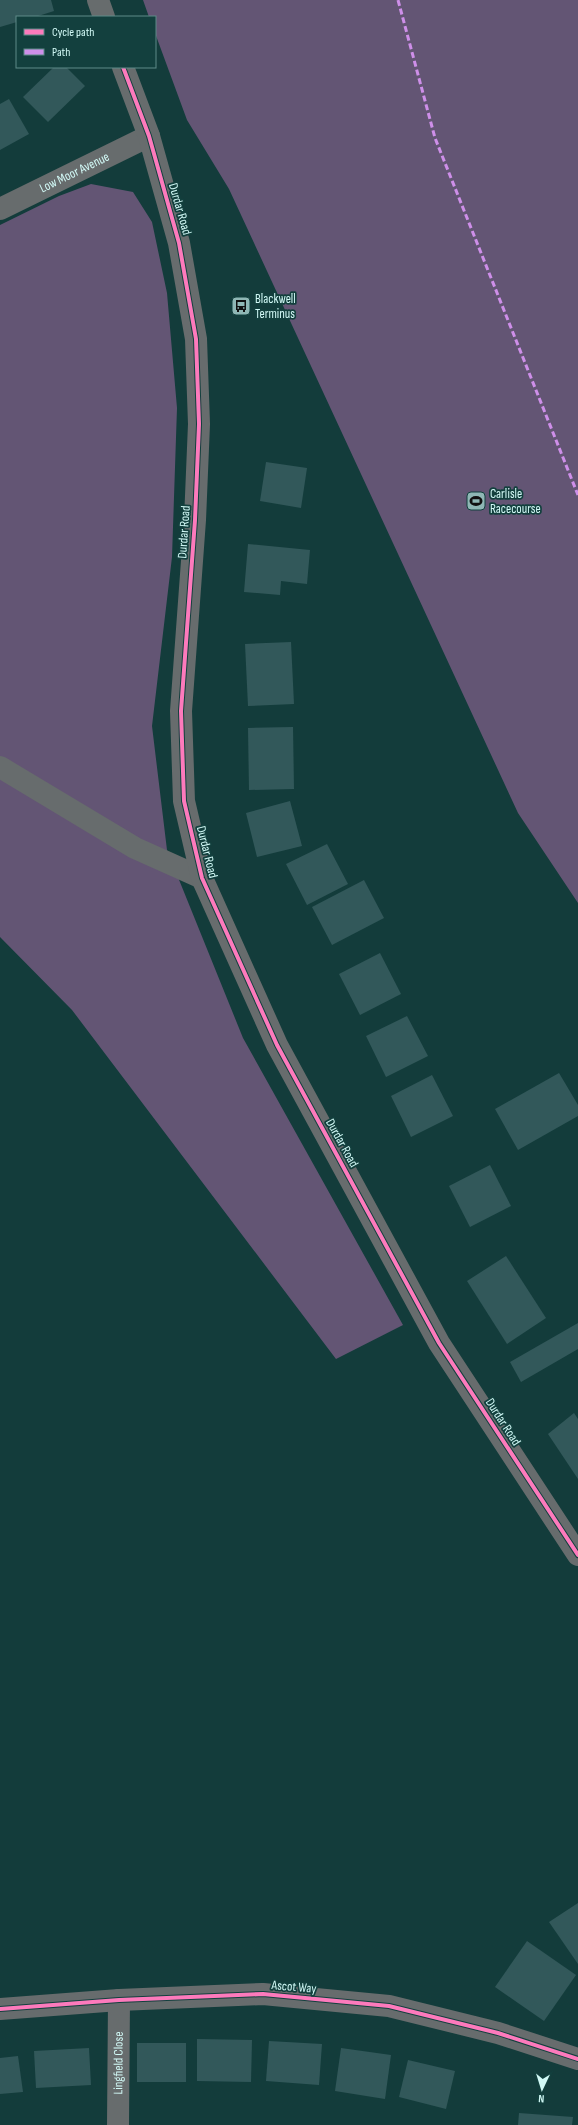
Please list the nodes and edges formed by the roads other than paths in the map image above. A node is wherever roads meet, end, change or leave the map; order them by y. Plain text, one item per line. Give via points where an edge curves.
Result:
1 (98, 0) edge
2 (104, 16) edge
3 (123, 68) edge
4 (149, 136) junction
5 (0, 209) edge
6 (0, 767) edge
7 (202, 878) junction
8 (578, 1555) edge
9 (120, 2000) junction
10 (0, 2009) edge
11 (578, 2059) edge
12 (118, 2125) edge

1 - 2 street
3 - 4 street, Durdar Road
4 - 5 street, Low Moor Avenue
4 - 7 street, Durdar Road via 179,243 196,340 199,424 182,711 184,801
6 - 7 street via 135,848
7 - 8 street, Durdar Road via 277,1045 440,1343
9 - 10 street, Ascot Way
9 - 11 street, Ascot Way via 263,1994 390,2006 498,2033
9 - 12 street, Lingfield Close

